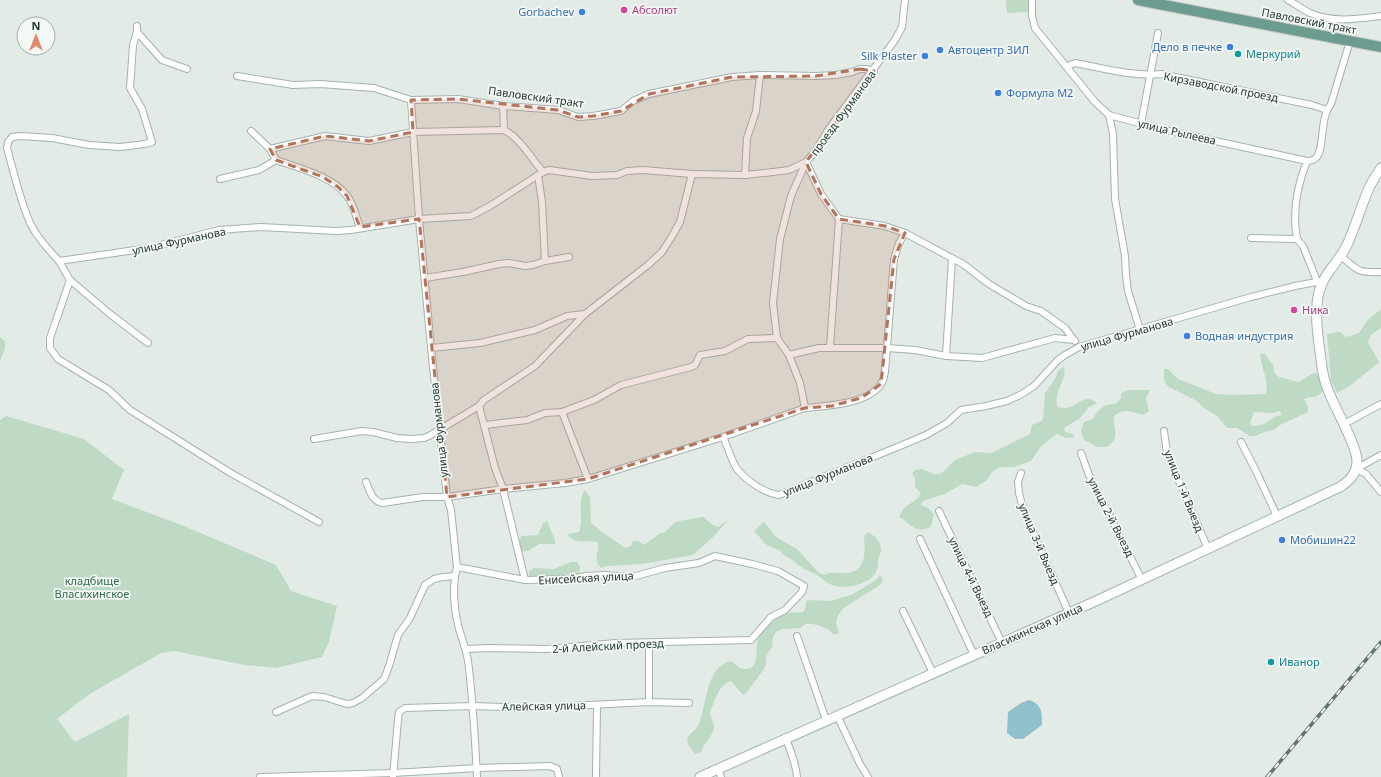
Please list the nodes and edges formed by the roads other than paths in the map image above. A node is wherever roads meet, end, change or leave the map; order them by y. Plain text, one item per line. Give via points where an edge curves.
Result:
1 (905, 0) edge
2 (1032, 0) edge
3 (1138, 0) edge
4 (1288, 0) edge
5 (1381, 16) edge
6 (1158, 33) dead end
7 (1350, 41) junction
8 (1381, 47) edge
9 (1068, 66) junction
10 (187, 69) dead end
11 (874, 71) junction
12 (760, 75) junction
13 (237, 76) dead end
14 (1149, 76) junction
15 (411, 100) junction
16 (502, 106) junction
17 (1327, 110) junction
18 (1109, 115) junction
19 (1141, 124) junction
20 (504, 130) junction
21 (252, 131) dead end
22 (413, 132) junction
23 (270, 148) junction
24 (276, 160) junction
25 (1307, 161) junction
26 (806, 162) junction
27 (1381, 168) edge
28 (540, 174) junction
29 (692, 174) junction
30 (745, 175) junction
31 (220, 179) dead end
32 (419, 219) junction
33 (839, 219) junction
34 (360, 227) junction
35 (904, 233) junction
36 (1251, 238) dead end
37 (1297, 239) junction
38 (1341, 256) junction
39 (569, 257) dead end
40 (952, 259) junction
41 (59, 261) junction
42 (545, 261) junction
43 (1381, 272) edge
44 (425, 278) junction
45 (70, 280) junction
46 (1320, 281) junction
47 (585, 314) junction
48 (1140, 330) junction
49 (777, 338) junction
50 (1074, 340) junction
51 (148, 343) dead end
52 (830, 347) junction
53 (1079, 347) junction
54 (430, 348) junction
55 (887, 348) junction
56 (789, 355) junction
57 (946, 356) junction
58 (1381, 404) edge
59 (480, 406) junction
60 (805, 408) junction
61 (562, 412) junction
62 (1344, 424) junction
63 (485, 425) junction
64 (439, 429) junction
65 (1164, 431) dead end
66 (723, 437) junction
67 (314, 438) dead end
68 (1241, 442) dead end
69 (1081, 453) dead end
70 (1381, 455) edge
71 (1356, 469) junction
72 (1021, 473) dead end
73 (588, 479) junction
74 (366, 482) dead end
75 (503, 489) junction
76 (1381, 492) edge
77 (447, 496) junction
78 (939, 511) dead end
79 (1277, 516) junction
80 (319, 522) dead end
81 (920, 539) dead end
82 (1208, 549) junction
83 (457, 567) junction
84 (455, 576) junction
85 (525, 580) junction
86 (1142, 580) junction
87 (903, 611) dead end
88 (1070, 613) junction
89 (797, 636) dead end
90 (751, 640) joint
91 (649, 643) junction
92 (1002, 643) junction
93 (466, 649) junction
94 (974, 655) junction
95 (933, 673) junction
96 (649, 702) junction
97 (689, 703) dead end
98 (473, 706) junction
99 (597, 706) junction
100 (276, 712) dead end
101 (837, 715) junction
102 (826, 720) junction
103 (786, 738) junction
104 (477, 768) junction
105 (719, 773) edge
106 (393, 775) edge
107 (284, 776) edge
108 (260, 777) edge
109 (477, 777) edge
110 (559, 777) edge
111 (596, 777) edge
112 (700, 777) edge
113 (797, 777) edge
114 (868, 777) edge

1 - 11 street, проезд Фурманова via 902,27
2 - 9 street, улица Рылеева via 1035,28
3 - 7 main road, Павловский тракт
4 - 5 street via 1310,12 1330,18 1348,20
6 - 14 street
7 - 8 main road, Павловский тракт
7 - 17 street
9 - 14 street, Кирзаводской проезд via 1076,63
9 - 18 street, улица Рылеева via 1095,102
10 - 41 street via 162,60 137,29 133,44 130,88 142,109 152,142 120,147 20,136 12,137 8,142 7,148 18,188 32,226
11 - 12 street, Павловский тракт via 865,68 836,75
11 - 26 street, проезд Фурманова
12 - 16 street, Павловский тракт via 732,77 649,94 633,101 621,111 593,116 578,117 558,110
12 - 30 street via 756,111 747,138
13 - 15 street, Павловский тракт via 293,85 374,88
14 - 17 street, Кирзаводской проезд via 1161,74
14 - 19 street
15 - 16 street, Павловский тракт via 458,99
15 - 22 street, улица Фурманова
16 - 20 street
17 - 25 street via 1320,151 1317,158
18 - 19 street, улица Рылеева
18 - 48 street via 1113,134 1115,200 1128,291
19 - 25 street, улица Рылеева
20 - 22 street
20 - 28 street via 517,140
21 - 23 street
22 - 23 street via 369,141 325,136
22 - 32 street, улица Фурманова
23 - 24 street
24 - 31 street via 259,170
24 - 34 street via 323,178 338,187 348,196
25 - 37 street via 1296,198 1294,225
26 - 30 street, проезд Фурманова via 789,170
26 - 33 street via 821,194
26 - 49 street via 791,196 780,239 773,303
27 - 38 street via 1370,186
28 - 29 street, проезд Фурманова via 555,170 592,176 643,170
28 - 32 street via 471,216
28 - 42 street
29 - 30 street, проезд Фурманова
29 - 47 street via 680,222 662,252
32 - 34 street, улица Фурманова
32 - 44 street, улица Фурманова
33 - 35 street via 885,226
33 - 52 street
34 - 41 street, улица Фурманова via 351,230 219,230 149,248
35 - 40 street
35 - 55 street via 894,259
36 - 37 street
37 - 46 street
38 - 43 street via 1364,273
38 - 46 street
39 - 42 street
40 - 50 street via 1026,306 1041,310 1065,328
40 - 57 street
41 - 45 street
42 - 44 street via 525,266 499,264
44 - 54 street, улица Фурманова
45 - 51 street
45 - 80 street via 50,338 50,348 58,359 109,390 130,410 229,472
46 - 48 street, улица Фурманова via 1251,297
46 - 62 street via 1317,306 1322,366 1330,395
47 - 54 street via 567,316 535,330 480,343
47 - 59 street via 535,366 484,400
48 - 53 street, улица Фурманова
49 - 56 street
49 - 61 street via 748,339 725,351 700,355 691,367 621,385 594,400
50 - 53 street
50 - 57 street via 1055,338 982,358
52 - 55 street
52 - 56 street
53 - 66 street, улица Фурманова via 1058,360 1034,386 1020,395 1007,401 961,410 926,435 780,495 772,494 746,478 737,468
54 - 64 street, улица Фурманова
55 - 57 street
55 - 60 street via 883,379 878,388 860,398 832,406
56 - 60 street via 800,383
58 - 62 street
59 - 63 street
59 - 64 street
60 - 66 street
61 - 63 street via 545,413 527,420
61 - 73 street
62 - 71 street via 1356,454
63 - 75 street via 495,468
64 - 67 street via 429,436 412,439 362,431
64 - 77 street, улица Фурманова
65 - 82 street, улица 1-й Выезд via 1167,453
66 - 73 street
68 - 79 street
69 - 86 street, улица 2-й Выезд
70 - 71 street, Власихинская улица
71 - 76 street via 1366,474
71 - 79 street, Власихинская улица via 1352,477 1340,487
72 - 88 street, улица 3-й Выезд via 1018,482 1023,509
73 - 75 street
74 - 77 street via 373,497 382,504 423,496
75 - 77 street
75 - 85 street
77 - 83 street, улица Фурманова via 451,510
78 - 92 street, улица 4-й Выезд
79 - 82 street, Власихинская улица
81 - 94 street
82 - 86 street, Власихинская улица
83 - 84 street, улица Фурманова
83 - 85 street, Енисейская улица
84 - 93 street, улица Фурманова via 458,625
84 - 100 street via 443,577 425,585 410,618 398,635 384,678 362,698 347,704 312,696
85 - 90 street, Енисейская улица via 604,575 632,577 665,568 699,563 715,556 778,571 804,586 802,592 784,610 771,617
86 - 88 street, Власихинская улица
87 - 95 street
88 - 92 street, Власихинская улица
89 - 102 street
90 - 91 street, 2-й Алейский проезд
91 - 93 street, 2-й Алейский проезд via 546,649
91 - 96 street
92 - 94 street, Власихинская улица
93 - 98 street, улица Фурманова
94 - 95 street, Власихинская улица
95 - 101 street, Власихинская улица
96 - 97 street, Алейская улица
96 - 99 street, Алейская улица
98 - 99 street, Алейская улица
98 - 104 street, улица Фурманова
98 - 106 street, Алейская улица via 405,708 399,712
99 - 111 street
101 - 102 street, Власихинская улица
101 - 114 street
102 - 103 street, Власихинская улица
103 - 105 street, Власихинская улица
103 - 113 street via 794,757
104 - 106 street
104 - 109 street, улица Фурманова
104 - 110 street via 550,766 557,769
105 - 112 street, Власихинская улица
106 - 107 street
107 - 108 street

